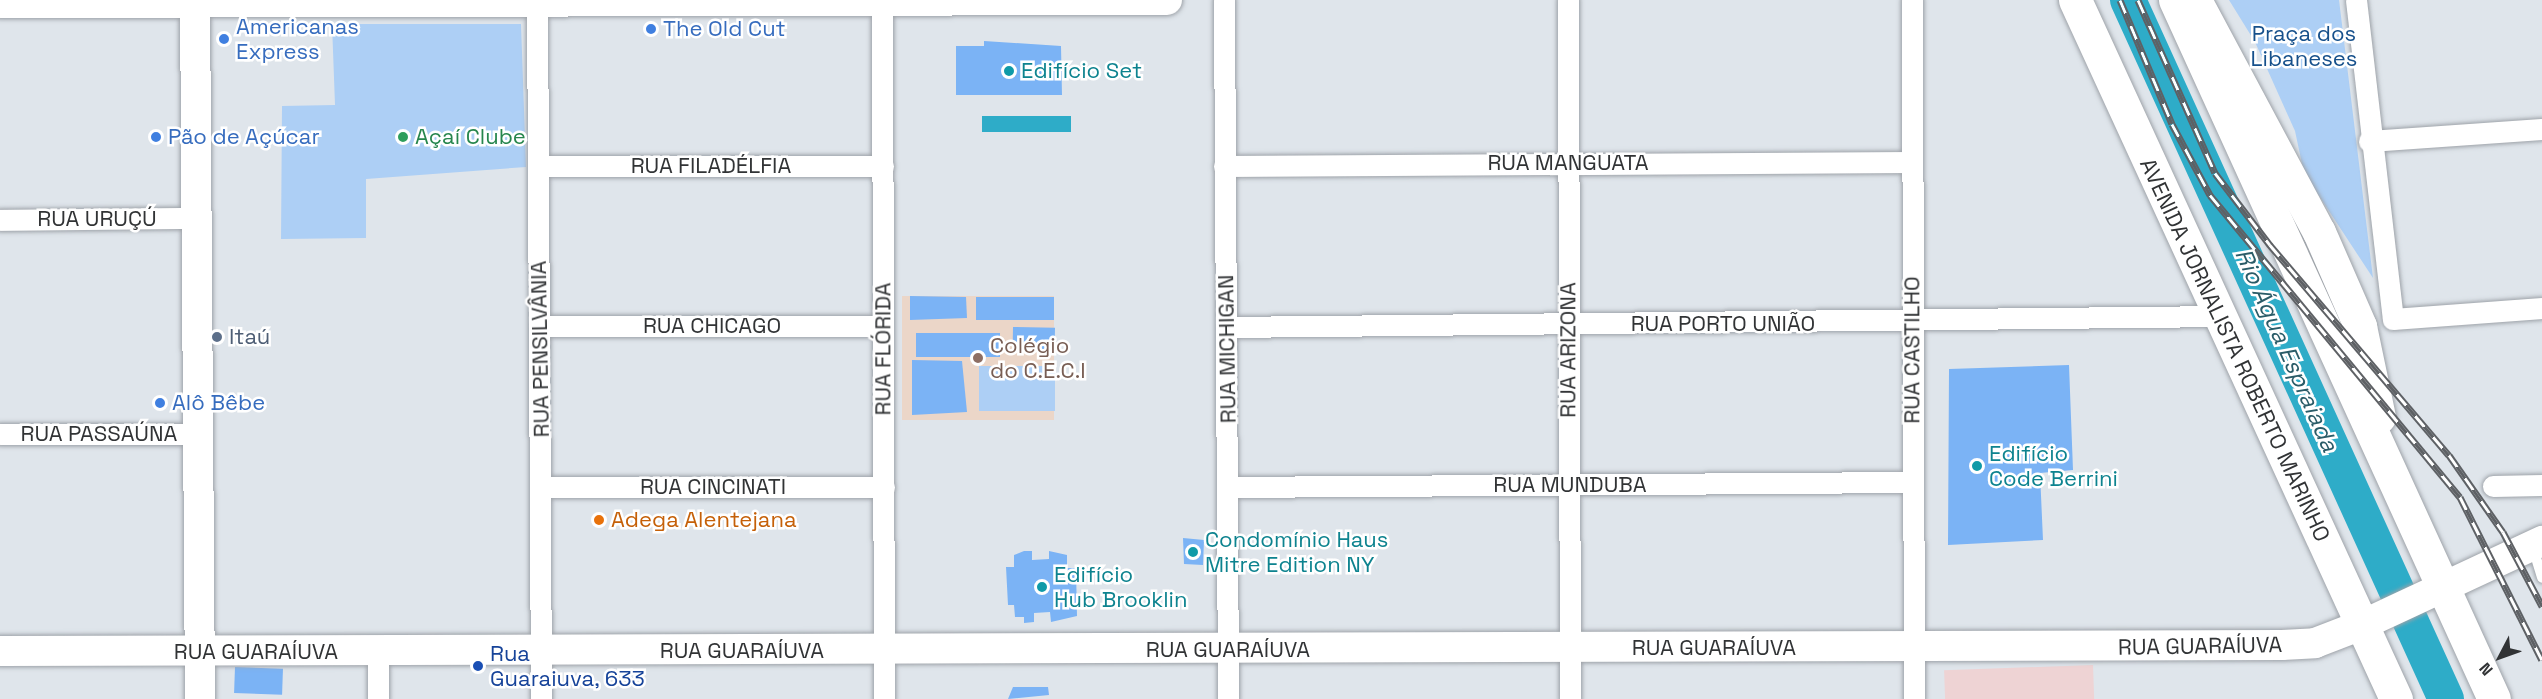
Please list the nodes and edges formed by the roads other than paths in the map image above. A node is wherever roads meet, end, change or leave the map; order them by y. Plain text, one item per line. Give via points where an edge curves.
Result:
1 (882, 0) edge
2 (1167, 0) edge
3 (1224, 0) edge
4 (1568, 0) edge
5 (1912, 0) edge
6 (2075, 0) edge
7 (2175, 0) edge
8 (2195, 0) edge
9 (2356, 0) edge
10 (195, 1) edge
11 (537, 1) edge
12 (1040, 1) edge
13 (0, 3) edge
14 (2542, 129) edge
15 (2369, 141) junction
16 (1568, 162) junction
17 (1912, 162) junction
18 (539, 166) junction
19 (883, 166) junction
20 (1224, 166) junction
21 (193, 218) junction
22 (0, 220) edge
23 (2542, 308) edge
24 (2220, 316) junction
25 (1913, 322) junction
26 (1568, 324) junction
27 (540, 326) junction
28 (883, 326) junction
29 (1226, 327) junction
30 (0, 434) edge
31 (198, 434) junction
32 (2391, 474) junction
33 (1912, 482) junction
34 (1569, 484) junction
35 (2542, 485) edge
36 (2493, 486) dead end
37 (542, 487) junction
38 (884, 487) junction
39 (1228, 487) junction
40 (2537, 543) edge
41 (2542, 578) edge
42 (2432, 590) junction
43 (2373, 619) junction
44 (1570, 648) junction
45 (1914, 648) junction
46 (1229, 650) junction
47 (0, 651) edge
48 (378, 651) junction
49 (541, 651) junction
50 (884, 651) junction
51 (200, 652) junction
52 (2395, 695) edge
53 (200, 699) edge
54 (378, 699) edge
55 (541, 699) edge
56 (884, 699) edge
57 (1228, 699) edge
58 (1570, 699) edge
59 (1914, 699) edge
60 (2494, 699) edge

1 - 11 street
1 - 12 street
1 - 19 street, RUA FLÓRIDA
2 - 12 street
3 - 20 street, RUA MICHIGAN
4 - 16 street, RUA ARIZONA
5 - 17 street, RUA CASTILHO
6 - 24 main road, AVENIDA JORNALISTA ROBERTO MARINHO
7 - 32 main road
8 - 32 main road via 2319,232 2360,326
9 - 15 street
10 - 11 street
10 - 13 street
10 - 21 street
11 - 18 street, RUA PENSILVÂNIA
14 - 15 street
15 - 23 street via 2393,319
16 - 17 street, RUA MANGUATA
16 - 20 street, RUA MANGUATA
16 - 26 street, RUA ARIZONA
17 - 25 street, RUA CASTILHO
18 - 19 street, RUA FILADÉLFIA
18 - 27 street, RUA PENSILVÂNIA
19 - 28 street, RUA FLÓRIDA
20 - 29 street, RUA MICHIGAN
21 - 22 street, RUA URUÇÚ
21 - 31 street
24 - 25 street, RUA PORTO UNIÃO
24 - 43 main road, AVENIDA JORNALISTA ROBERTO MARINHO
25 - 26 street, RUA PORTO UNIÃO
25 - 33 street, RUA CASTILHO
26 - 29 street, RUA PORTO UNIÃO
26 - 34 street, RUA ARIZONA
27 - 28 street, RUA CHICAGO
27 - 37 street, RUA PENSILVÂNIA
28 - 38 street, RUA FLÓRIDA
29 - 39 street, RUA MICHIGAN
30 - 31 street, RUA PASSAÚNA
31 - 51 street
32 - 42 main road
33 - 34 street, RUA MUNDUBA
33 - 45 street, RUA CASTILHO
34 - 39 street, RUA MUNDUBA
34 - 44 street, RUA ARIZONA
35 - 36 street
37 - 38 street, RUA CINCINATI
37 - 49 street, RUA PENSILVÂNIA
38 - 50 street, RUA FLÓRIDA
39 - 46 street, RUA MICHIGAN
40 - 41 lane
40 - 42 street, RUA GUARAÍUVA
42 - 43 street, RUA GUARAÍUVA
42 - 60 main road
43 - 45 street, RUA GUARAÍUVA via 2315,643
43 - 52 main road, AVENIDA JORNALISTA ROBERTO MARINHO
44 - 45 street, RUA GUARAÍUVA
44 - 46 street, RUA GUARAÍUVA
44 - 58 street, RUA ARIZONA
45 - 59 street, RUA CASTILHO
46 - 50 street, RUA GUARAÍUVA
46 - 57 street, RUA MICHIGAN
47 - 51 street, RUA GUARAÍUVA
48 - 49 street, RUA GUARAÍUVA
48 - 51 street, RUA GUARAÍUVA
48 - 54 street
49 - 50 street, RUA GUARAÍUVA
49 - 55 street, RUA PENSILVÂNIA
50 - 56 street, RUA FLÓRIDA
51 - 53 street

